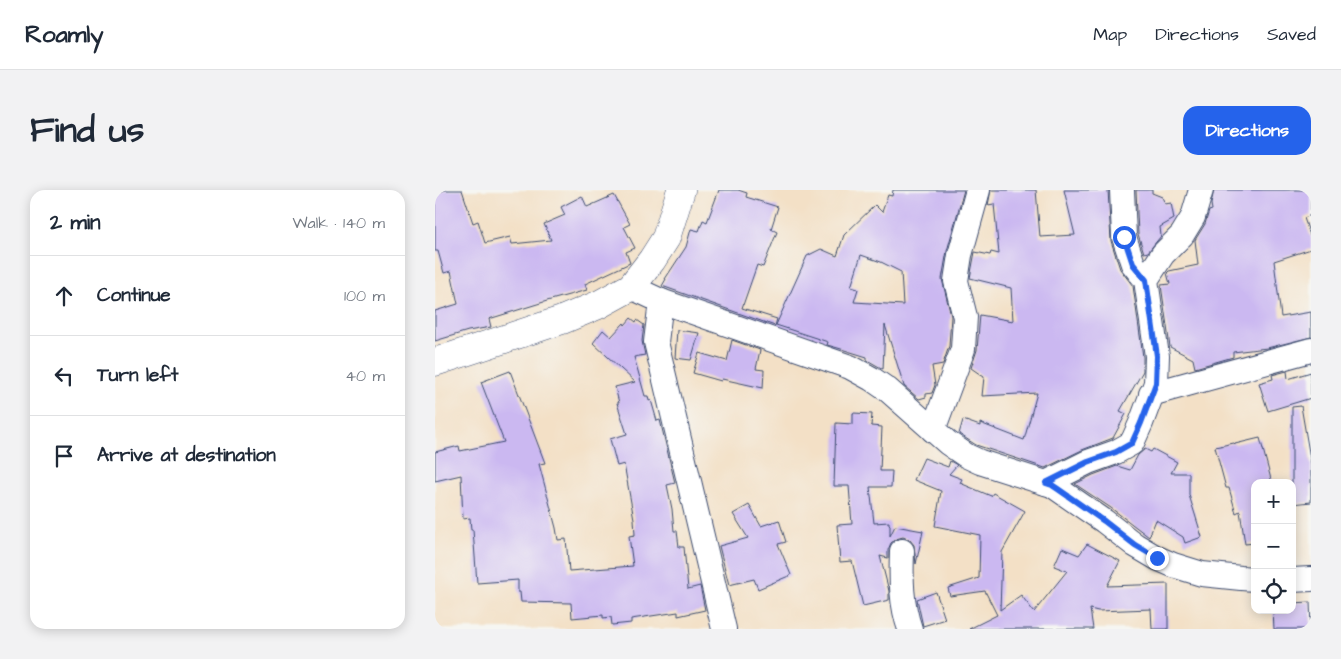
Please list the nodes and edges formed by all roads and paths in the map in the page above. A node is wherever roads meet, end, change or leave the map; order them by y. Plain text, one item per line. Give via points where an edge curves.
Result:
1 (681, 190) edge
2 (978, 190) edge
3 (1122, 190) edge
4 (1201, 190) edge
5 (1146, 280) junction
6 (631, 287) junction
7 (661, 301) junction
8 (1311, 350) edge
9 (435, 362) edge
10 (1151, 394) junction
11 (933, 430) junction
12 (1046, 483) junction
13 (902, 551) dead end
14 (1251, 579) edge
15 (1311, 579) edge
16 (1296, 580) edge
17 (724, 629) edge
18 (910, 629) edge

1 - 6 street via 666,238
2 - 11 street via 956,280 965,317 963,349
3 - 5 street via 1124,237 1133,264
4 - 5 street via 1193,217 1182,235 1163,254
5 - 10 street via 1157,356 1156,383
6 - 7 street
6 - 9 street via 598,306 562,320
7 - 11 street via 850,367 887,390
7 - 17 street via 656,342
8 - 10 street
10 - 12 street via 1132,443
11 - 12 street via 967,456
12 - 14 street via 1157,558 1202,574
13 - 18 street via 901,585
15 - 16 street

